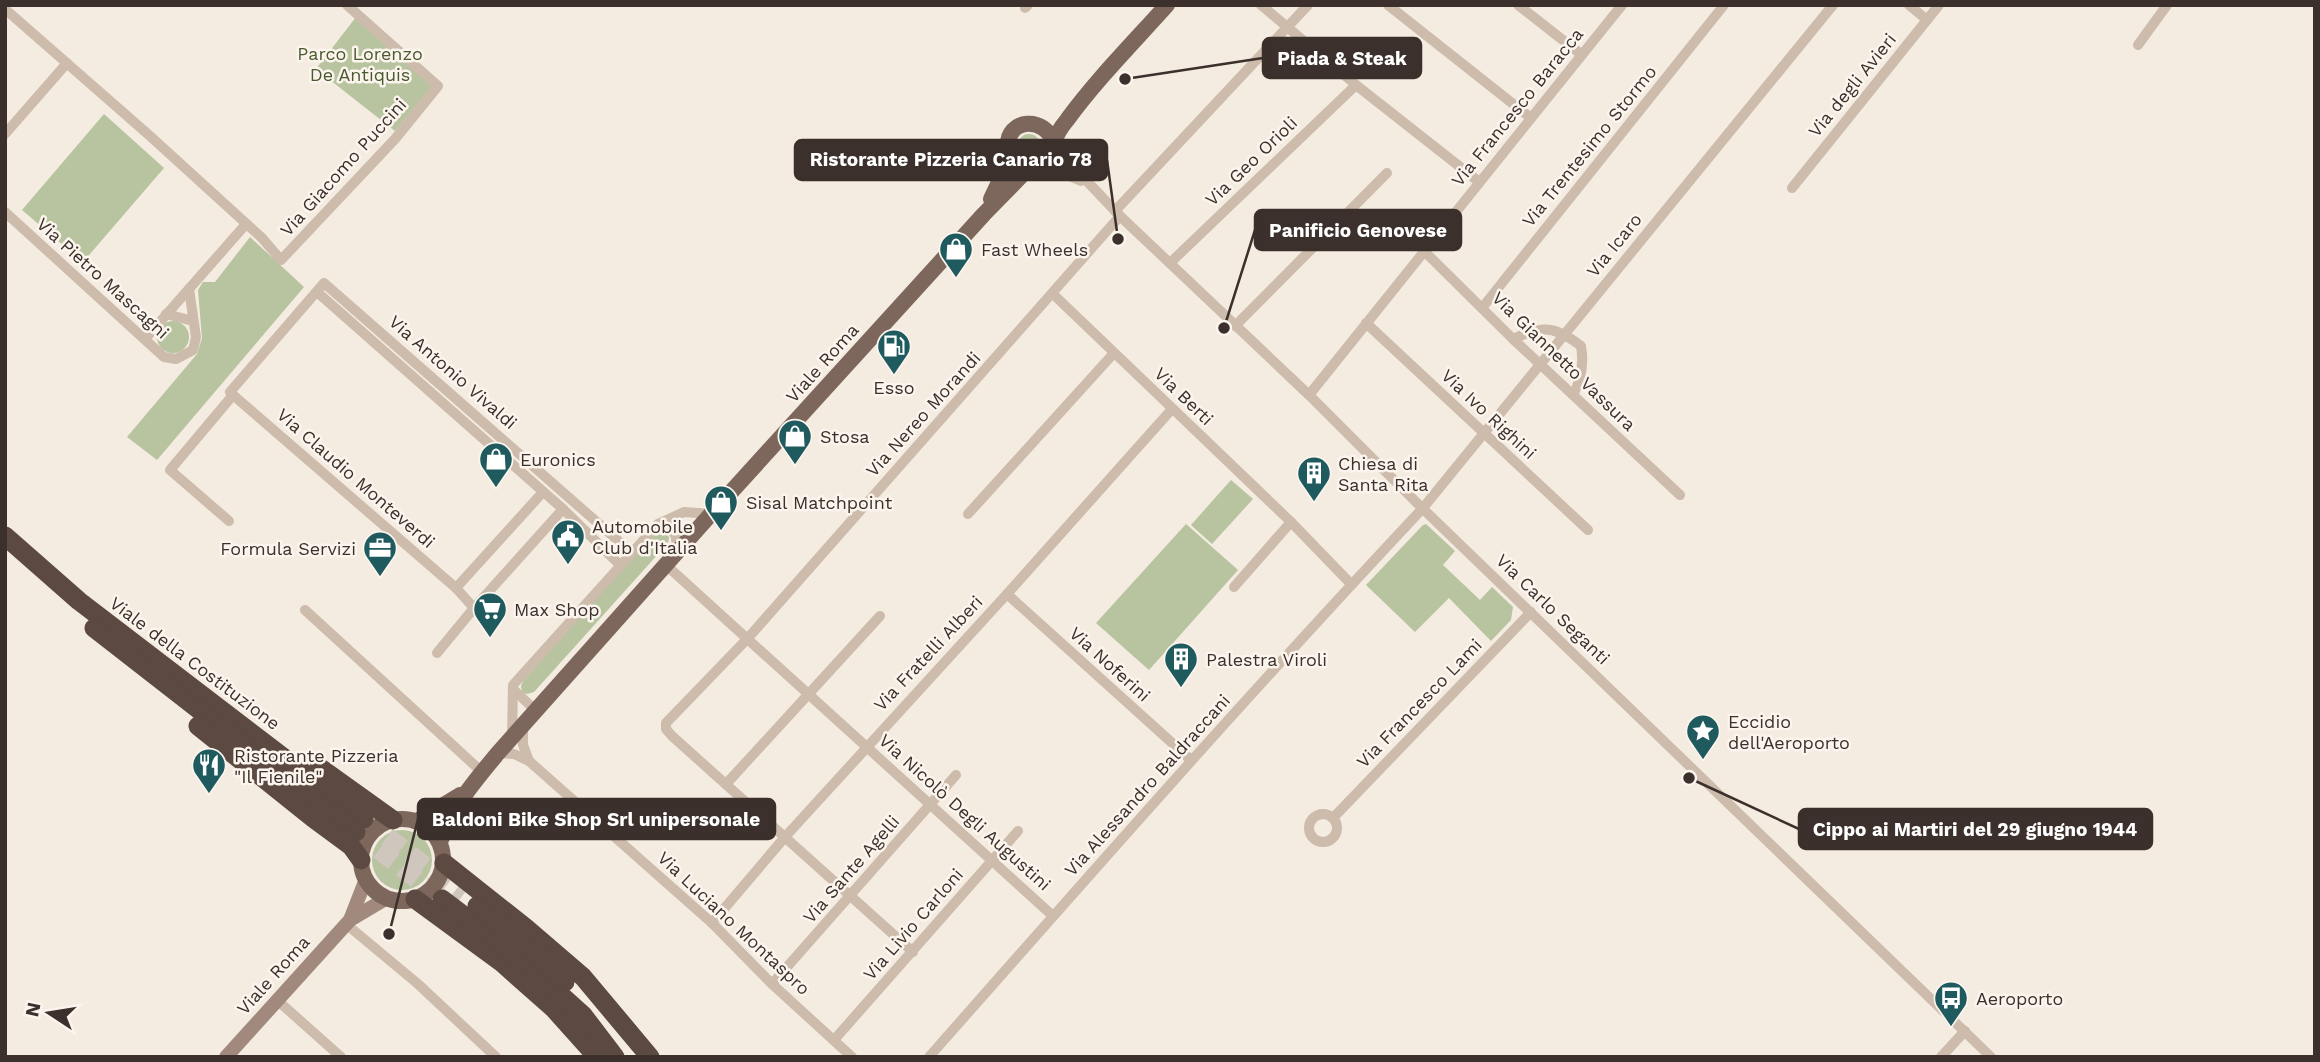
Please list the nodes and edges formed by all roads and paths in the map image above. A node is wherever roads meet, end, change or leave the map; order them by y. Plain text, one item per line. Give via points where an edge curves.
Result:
1 (347, 5) edge
2 (1167, 5) edge
3 (1261, 5) edge
4 (1308, 5) edge
5 (1388, 5) edge
6 (1518, 5) edge
7 (1622, 5) edge
8 (1724, 5) edge
9 (1833, 5) edge
10 (1909, 5) edge
11 (1940, 5) edge
12 (2167, 5) edge
13 (5, 9) edge
14 (1927, 20) junction
15 (1288, 28) junction
16 (2138, 45) dead end
17 (1582, 55) junction
18 (67, 63) junction
19 (1356, 85) junction
20 (1086, 96) junction
21 (1531, 118) junction
22 (1035, 124) junction
23 (5, 134) edge
24 (1054, 147) junction
25 (1007, 149) junction
26 (1045, 166) junction
27 (1027, 170) junction
28 (1387, 173) dead end
29 (1478, 181) junction
30 (1090, 187) junction
31 (1792, 188) dead end
32 (5, 212) edge
33 (985, 212) junction
34 (1117, 214) junction
35 (246, 224) junction
36 (1425, 252) junction
37 (1170, 263) junction
38 (189, 289) junction
39 (317, 292) junction
40 (1053, 294) junction
41 (1482, 308) junction
42 (166, 314) junction
43 (194, 321) junction
44 (1366, 323) junction
45 (1235, 326) junction
46 (1564, 333) junction
47 (145, 339) junction
48 (1513, 339) junction
49 (1114, 353) junction
50 (1540, 364) junction
51 (233, 395) junction
52 (1309, 395) junction
53 (1573, 396) junction
54 (1172, 409) junction
55 (1484, 434) junction
56 (543, 492) junction
57 (1680, 495) dead end
58 (563, 509) junction
59 (1423, 509) junction
60 (710, 514) junction
61 (968, 514) dead end
62 (229, 521) dead end
63 (1291, 522) junction
64 (658, 524) junction
65 (1588, 530) dead end
66 (5, 536) edge
67 (631, 551) junction
68 (5, 553) edge
69 (671, 559) junction
70 (620, 565) junction
71 (1351, 584) junction
72 (1234, 587) dead end
73 (456, 588) junction
74 (1007, 594) junction
75 (474, 608) junction
76 (305, 610) dead end
77 (1531, 612) junction
78 (880, 615) dead end
79 (111, 633) junction
80 (748, 638) junction
81 (437, 653) dead end
82 (513, 689) junction
83 (808, 694) junction
84 (536, 711) junction
85 (517, 732) junction
86 (866, 747) junction
87 (498, 753) junction
88 (1191, 760) junction
89 (529, 761) junction
90 (482, 772) junction
91 (956, 775) dead end
92 (727, 783) junction
93 (465, 792) junction
94 (931, 804) junction
95 (1333, 818) dead end
96 (393, 820) junction
97 (417, 821) junction
98 (360, 826) tunnel mouth
99 (1018, 831) dead end
100 (785, 837) junction
101 (440, 842) junction
102 (993, 860) junction
103 (444, 863) junction
104 (363, 869) junction
105 (463, 895) tunnel mouth
106 (851, 895) junction
107 (387, 898) junction
108 (415, 899) junction
109 (442, 899) tunnel mouth
110 (1053, 916) junction
111 (348, 922) junction
112 (712, 923) junction
113 (913, 951) junction
114 (772, 984) junction
115 (277, 1000) junction
116 (1965, 1031) junction
117 (834, 1040) junction
118 (226, 1057) edge
119 (341, 1057) edge
120 (496, 1057) edge
121 (597, 1057) edge
122 (615, 1057) edge
123 (630, 1057) edge
124 (650, 1057) edge
125 (852, 1057) edge
126 (929, 1057) edge
127 (1941, 1057) edge
128 (1991, 1057) edge

1 - 35 street, Via Giacomo Puccini via 438,86 395,139 281,260
2 - 20 main road
3 - 15 street
4 - 15 street, Via Nereo Morandi
5 - 21 street
6 - 17 street
7 - 17 street, Via Francesco Baracca
8 - 41 street, Via Trentesimo Stormo
9 - 46 street, Via Icaro
10 - 14 street
11 - 14 street, Via degli Avieri
12 - 16 street
13 - 18 street, Via Giacomo Puccini
14 - 31 street, Via degli Avieri
15 - 19 street
15 - 34 street, Via Nereo Morandi
17 - 21 street, Via Francesco Baracca
18 - 23 street
18 - 35 street, Via Giacomo Puccini
19 - 29 street
19 - 37 street, Via Geo Orioli
20 - 22 main road via 1063,113
20 - 24 main road via 1063,125
21 - 29 street, Via Francesco Baracca
22 - 24 main road via 1048,131
22 - 25 main road via 1015,129
24 - 26 main road
24 - 30 street, Via Carlo Seganti
25 - 27 main road via 1014,163
25 - 33 main road, Viale Roma via 1002,176
26 - 27 main road
26 - 30 street, Via Carlo Seganti
27 - 33 main road, Viale Roma
28 - 45 street
29 - 36 street, Via Francesco Baracca
30 - 34 street, Via Carlo Seganti
32 - 47 street, Via Pietro Mascagni
33 - 60 main road, Viale Roma
34 - 37 street, Via Carlo Seganti
34 - 40 street, Via Nereo Morandi
35 - 38 street
36 - 41 street, Via Giannetto Vassura
36 - 44 street, Via Francesco Baracca
37 - 45 street, Via Carlo Seganti
38 - 42 street
38 - 43 street, Via Pietro Mascagni
39 - 51 street via 230,392
39 - 56 street, Via Antonio Vivaldi
39 - 67 street, Via Antonio Vivaldi via 324,283
40 - 49 street, Via Berti
40 - 80 street, Via Nereo Morandi
41 - 48 street, Via Giannetto Vassura
42 - 43 street, Via Pietro Mascagni
42 - 47 street
43 - 47 street, Via Pietro Mascagni via 192,350 176,359 164,357
44 - 52 street, Via Francesco Baracca
44 - 55 street, Via Ivo Righini
45 - 52 street, Via Carlo Seganti
46 - 48 street via 1531,331
46 - 50 street, Via Icaro
46 - 53 street via 1581,346 1584,361
48 - 50 street, Via Giannetto Vassura
49 - 54 street, Via Berti
49 - 61 street
50 - 53 street, Via Giannetto Vassura
50 - 55 street, Via Icaro
51 - 62 street via 170,470
51 - 73 street, Via Claudio Monteverdi
52 - 59 street, Via Carlo Seganti
53 - 57 street, Via Giannetto Vassura
54 - 63 street, Via Berti
54 - 74 street, Via Fratelli Alberi
55 - 59 street, Via Icaro
55 - 65 street, Via Ivo Righini
56 - 58 street, Via Antonio Vivaldi
56 - 73 street
58 - 70 street, Via Antonio Vivaldi
58 - 75 street
59 - 71 street, Via Alessandro Baldraccani
59 - 77 street, Via Carlo Seganti
60 - 64 street via 684,512
60 - 69 main road, Viale Roma
63 - 71 street, Via Berti
63 - 72 street
64 - 67 street
64 - 69 street via 670,527 676,537
66 - 79 highway, Viale della Costituzione
67 - 70 street
68 - 79 highway, Viale della Costituzione
69 - 80 street, Via Nicolò Degli Augustini
69 - 84 main road, Viale Roma
70 - 82 street
71 - 88 street, Via Alessandro Baldraccani
73 - 75 street, Via Claudio Monteverdi
74 - 86 street, Via Fratelli Alberi
74 - 88 street, Via Noferini
75 - 81 street
76 - 90 street
77 - 95 street, Via Francesco Lami
77 - 116 street, Via Carlo Seganti
78 - 83 street
79 - 96 highway via 188,667
79 - 98 highway, Viale della Costituzione
79 - 104 highway via 152,689 351,846
80 - 83 street, Via Nicolò Degli Augustini
80 - 92 street, Via Nereo Morandi via 666,726
82 - 84 street
82 - 85 street
83 - 86 street, Via Nicolò Degli Augustini
83 - 92 street
84 - 85 main road, Viale Roma
85 - 87 main road, Viale Roma
85 - 89 street
86 - 94 street, Via Nicolò Degli Augustini
86 - 100 street, Via Fratelli Alberi
87 - 89 street, Via Luciano Montaspro
87 - 90 main road, Viale Roma
88 - 110 street, Via Alessandro Baldraccani
89 - 112 street, Via Luciano Montaspro
90 - 93 main road, Viale Roma
91 - 94 street, Via Sante Agelli
92 - 100 street
93 - 97 main road, Viale Roma
93 - 101 main road, Viale Roma
94 - 102 street, Via Nicolò Degli Augustini
94 - 106 street, Via Sante Agelli
96 - 97 main road
96 - 104 main road via 370,834 363,846
97 - 101 main road
99 - 102 street, Via Livio Carloni
100 - 106 street
100 - 112 street, Via Fratelli Alberi
101 - 103 main road
102 - 110 street, Via Nicolò Degli Augustini
102 - 113 street, Via Livio Carloni
103 - 108 main road via 435,885
103 - 124 highway via 583,977
104 - 107 main road via 371,887
104 - 111 main road, Viale Roma
105 - 123 highway via 542,959 600,1017
106 - 113 street
106 - 114 street, Via Sante Agelli
107 - 108 main road
107 - 111 main road, Viale Roma
108 - 121 highway via 500,962 554,1009
109 - 122 highway via 521,959 583,1015
110 - 126 street, Via Alessandro Baldraccani
111 - 115 main road, Viale Roma
111 - 120 street
112 - 114 street, Via Luciano Montaspro
113 - 117 street, Via Livio Carloni
114 - 117 street, Via Luciano Montaspro
115 - 118 main road, Viale Roma
115 - 119 street
116 - 127 street
116 - 128 street, Via Carlo Seganti
117 - 125 street, Via Luciano Montaspro

